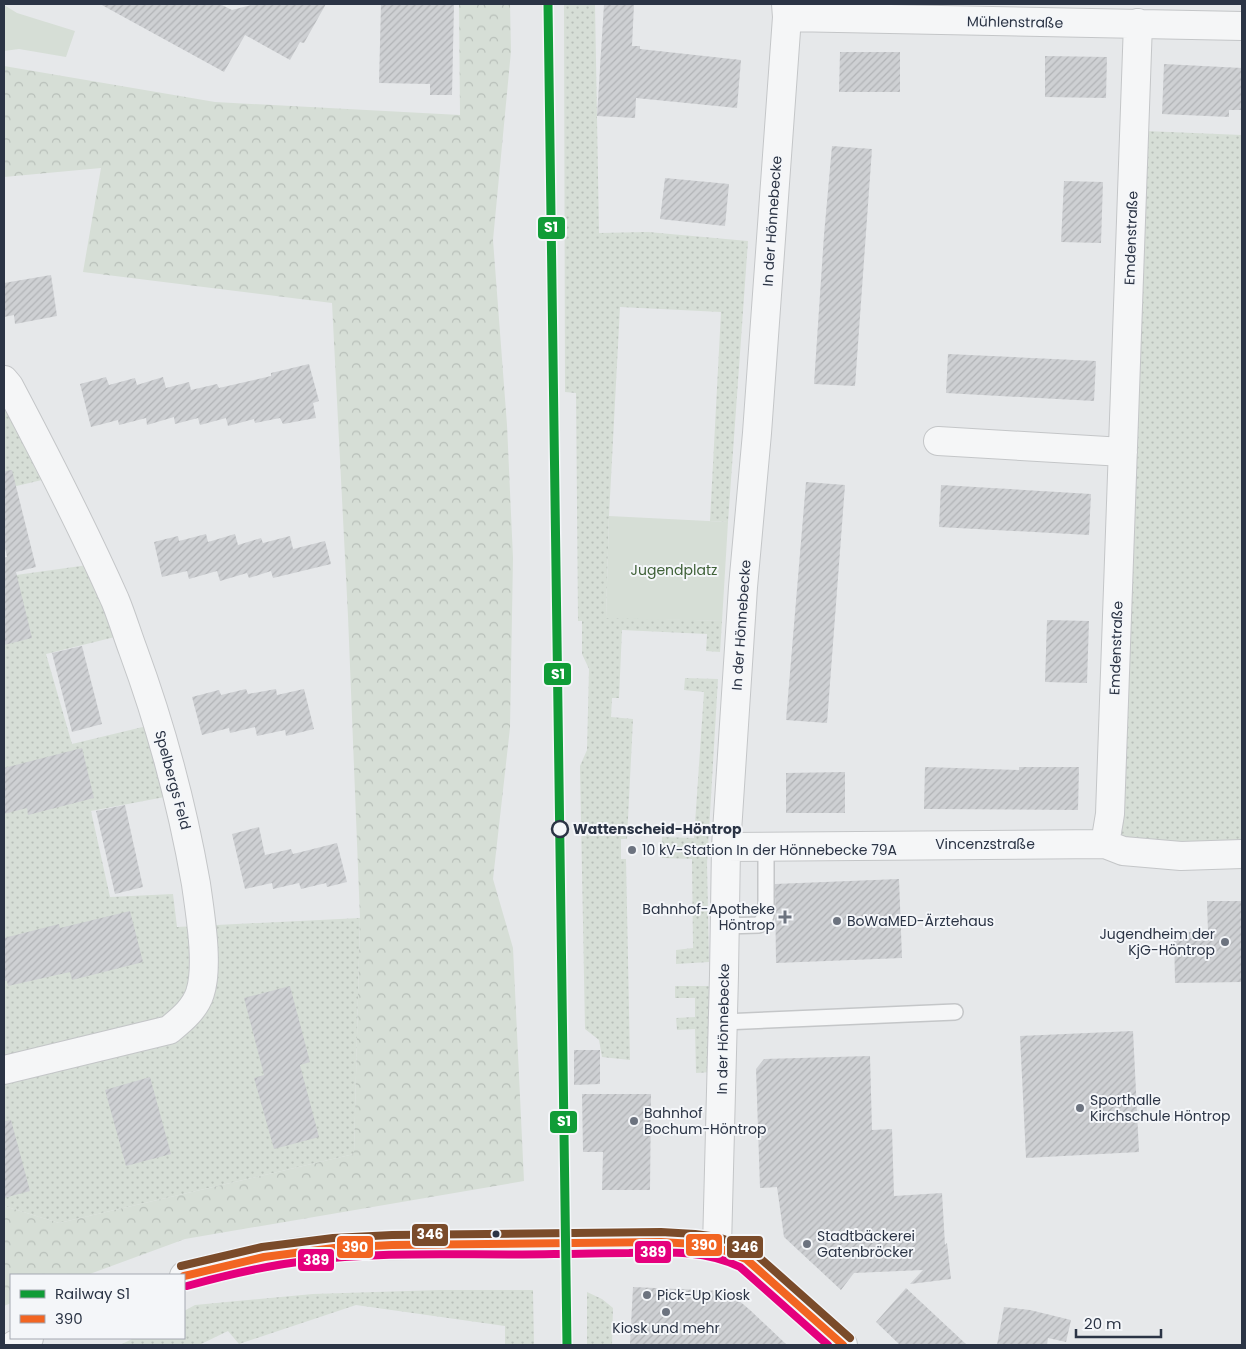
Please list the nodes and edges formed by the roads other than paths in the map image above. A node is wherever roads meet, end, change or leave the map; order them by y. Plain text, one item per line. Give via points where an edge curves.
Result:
1 (787, 11) edge
2 (1138, 24) junction
3 (1242, 26) edge
4 (4, 380) edge
5 (938, 441) dead end
6 (1123, 452) junction
7 (1105, 844) junction
8 (766, 846) junction
9 (726, 847) junction
10 (1242, 854) edge
11 (725, 926) junction
12 (955, 1012) dead end
13 (723, 1022) junction
14 (4, 1070) edge
15 (717, 1247) junction
16 (185, 1276) edge
17 (27, 1339) edge
18 (14, 1345) edge
19 (843, 1345) edge

1 - 2 street, Mühlenstraße
1 - 9 street, In der Hönnebecke
2 - 3 street, Mühlenstraße
2 - 6 street, Emdenstraße
4 - 14 street, Spelbergs Feld via 40,444 115,601 149,693 188,836 200,914 204,974 200,994 185,1017 169,1030
5 - 6 street
6 - 7 street, Emdenstraße via 1110,814
7 - 8 street, Vincenzstraße
7 - 10 street, Vincenzstraße via 1122,851 1181,856
8 - 9 street, Vincenzstraße
8 - 11 lane via 766,916 759,925
9 - 11 street, In der Hönnebecke
11 - 13 street, In der Hönnebecke
12 - 13 lane
13 - 15 street, In der Hönnebecke
15 - 16 street via 661,1242 357,1247 278,1255
15 - 19 street via 746,1259
17 - 18 street

